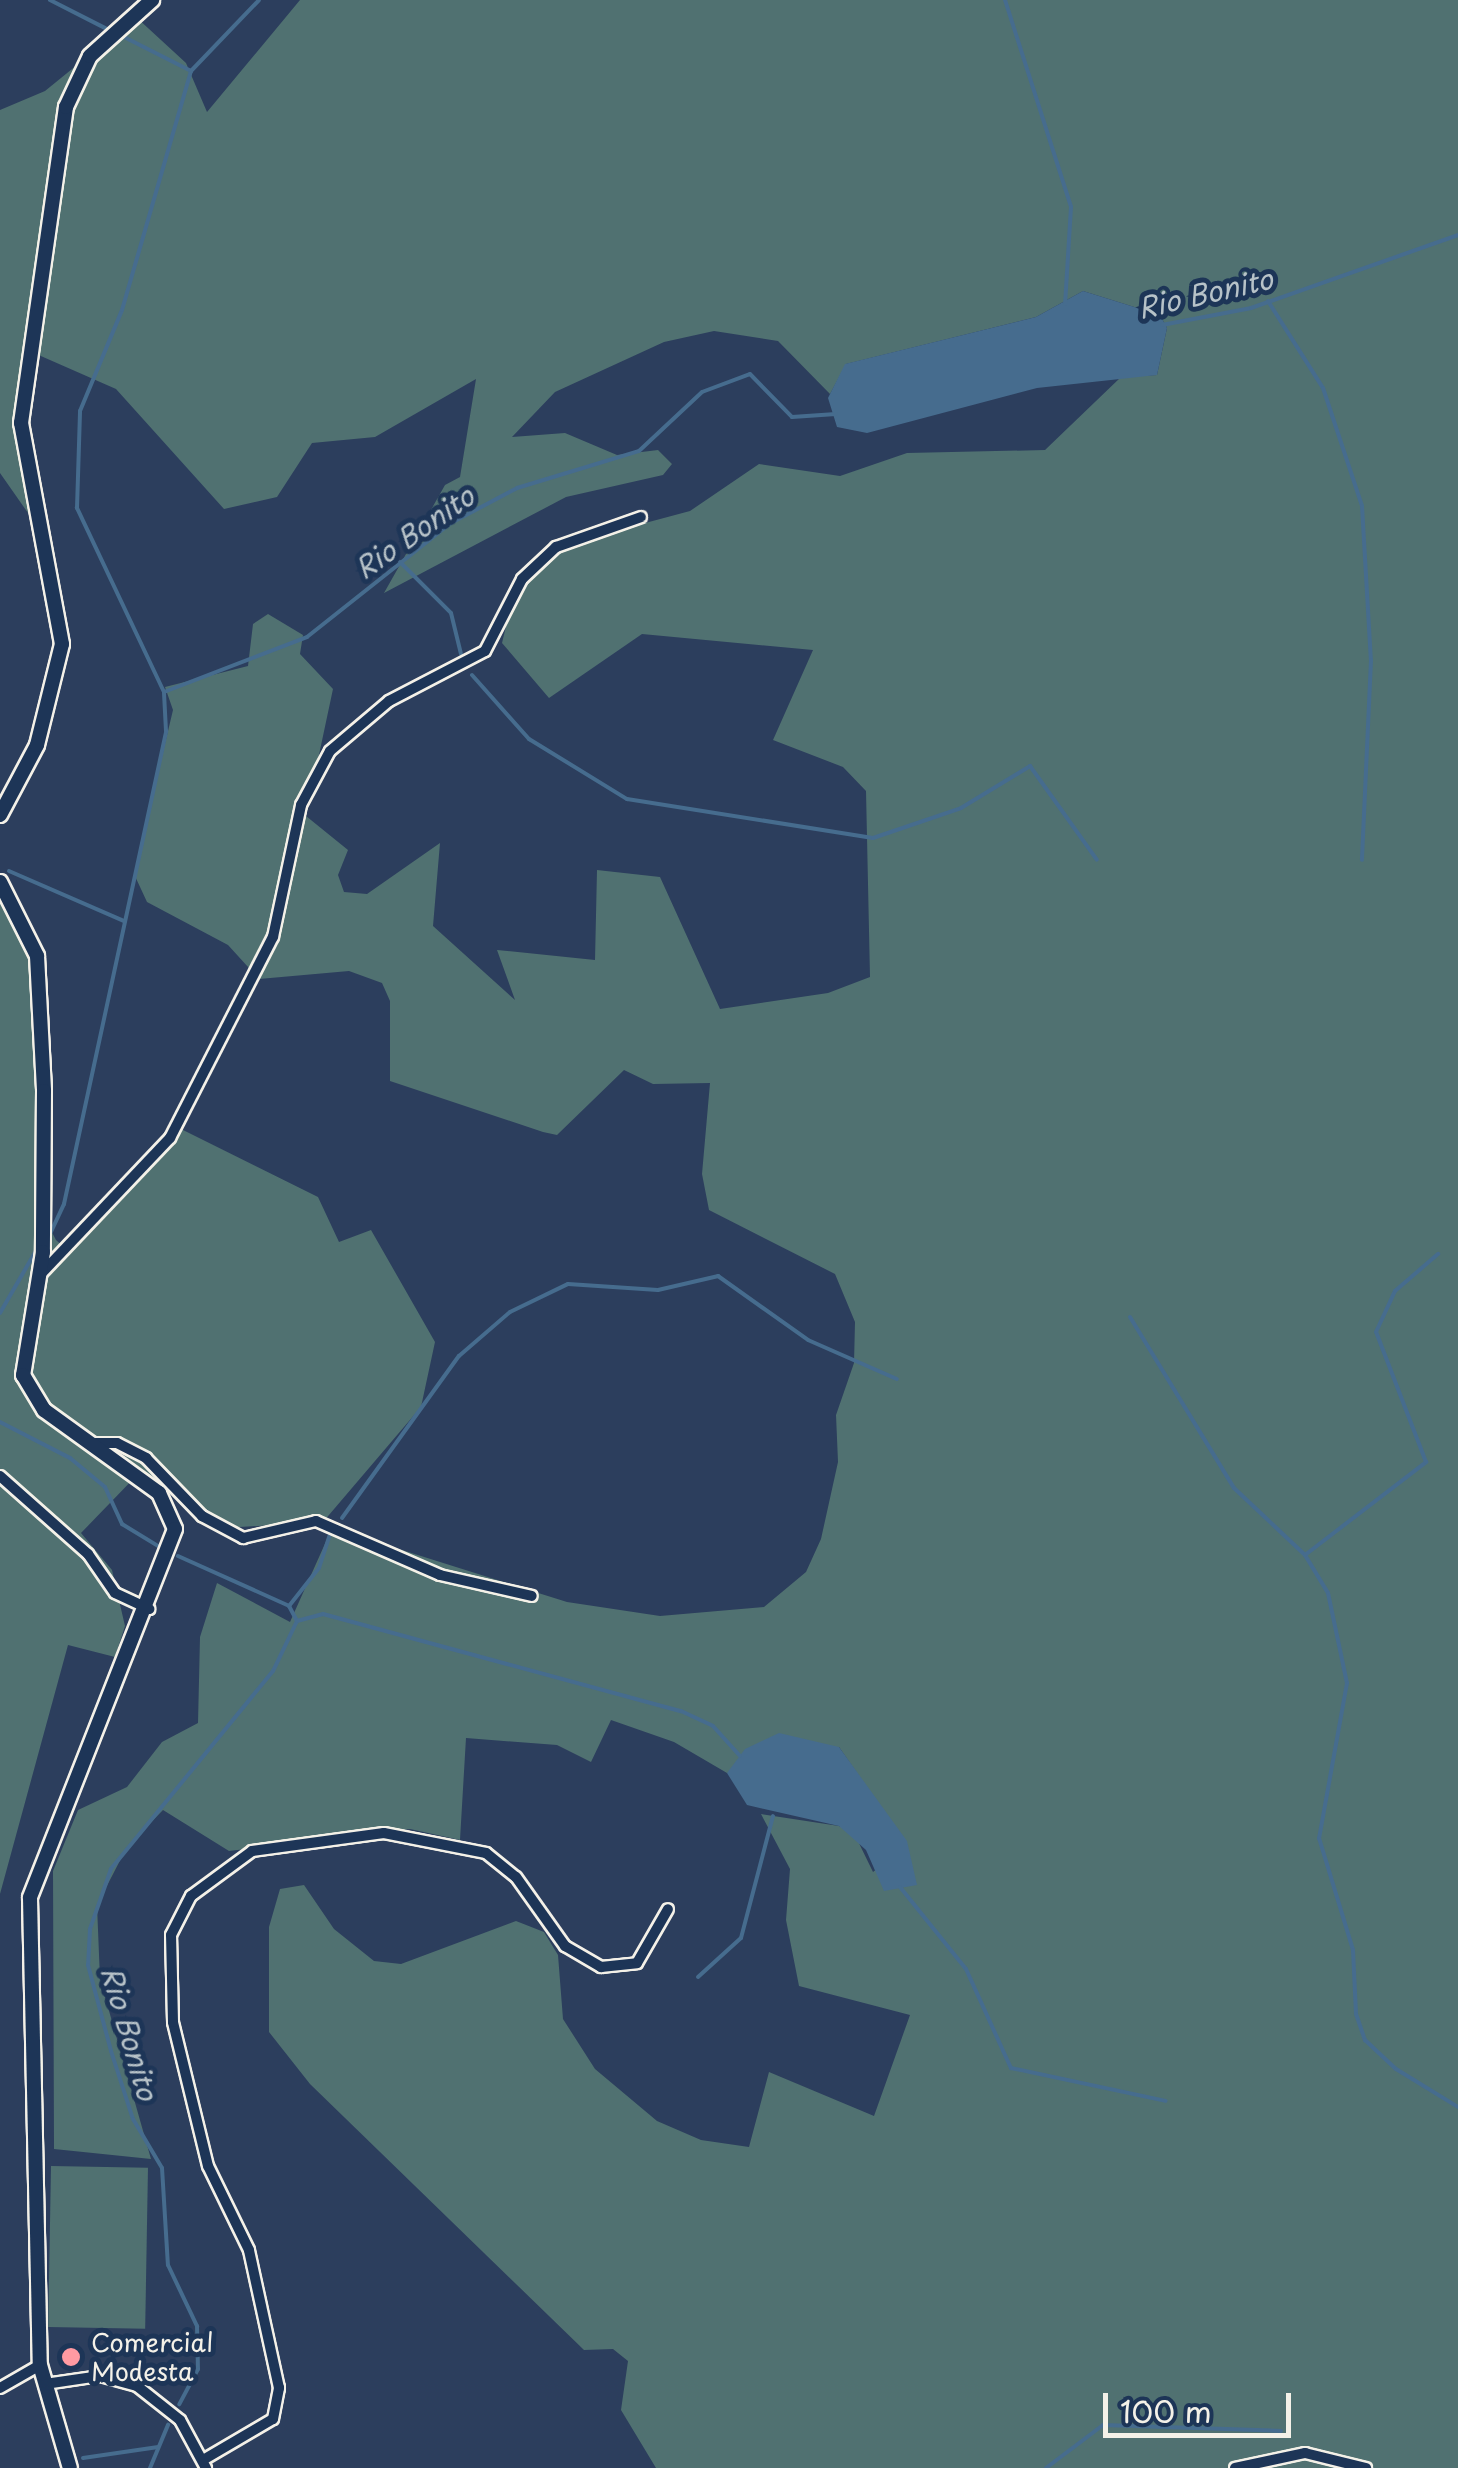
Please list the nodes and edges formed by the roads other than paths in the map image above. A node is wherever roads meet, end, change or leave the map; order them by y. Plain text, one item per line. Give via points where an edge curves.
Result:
1 (152, 0) edge
2 (641, 517) dead end
3 (0, 815) edge
4 (0, 882) edge
5 (40, 1275) junction
6 (91, 1443) junction
7 (0, 1476) edge
8 (532, 1596) dead end
9 (149, 1609) junction
10 (668, 1908) dead end
11 (40, 2365) junction
12 (45, 2384) junction
13 (0, 2388) edge
14 (204, 2464) edge
15 (70, 2468) edge
16 (1235, 2468) edge
17 (1366, 2468) edge

1 - 3 street via 90,56 66,107 21,423 62,644 37,745
2 - 5 street via 556,547 522,580 486,650 389,702 330,752 300,805 273,938 170,1138
4 - 5 street via 37,956
5 - 6 street via 23,1375 44,1410
6 - 8 street via 146,1458 202,1516 243,1538 316,1521 440,1575
6 - 9 street via 159,1493 173,1517
7 - 9 street via 88,1554 115,1592
9 - 11 street via 30,1898
10 - 14 street via 637,1963 601,1968 565,1946 516,1877 486,1853 384,1833 252,1852 191,1896 170,1934 172,2022 208,2166 249,2250 279,2388 274,2419
11 - 12 street
11 - 13 street
12 - 14 street via 100,2376 136,2386 180,2420
12 - 15 street
16 - 17 street via 1304,2453

